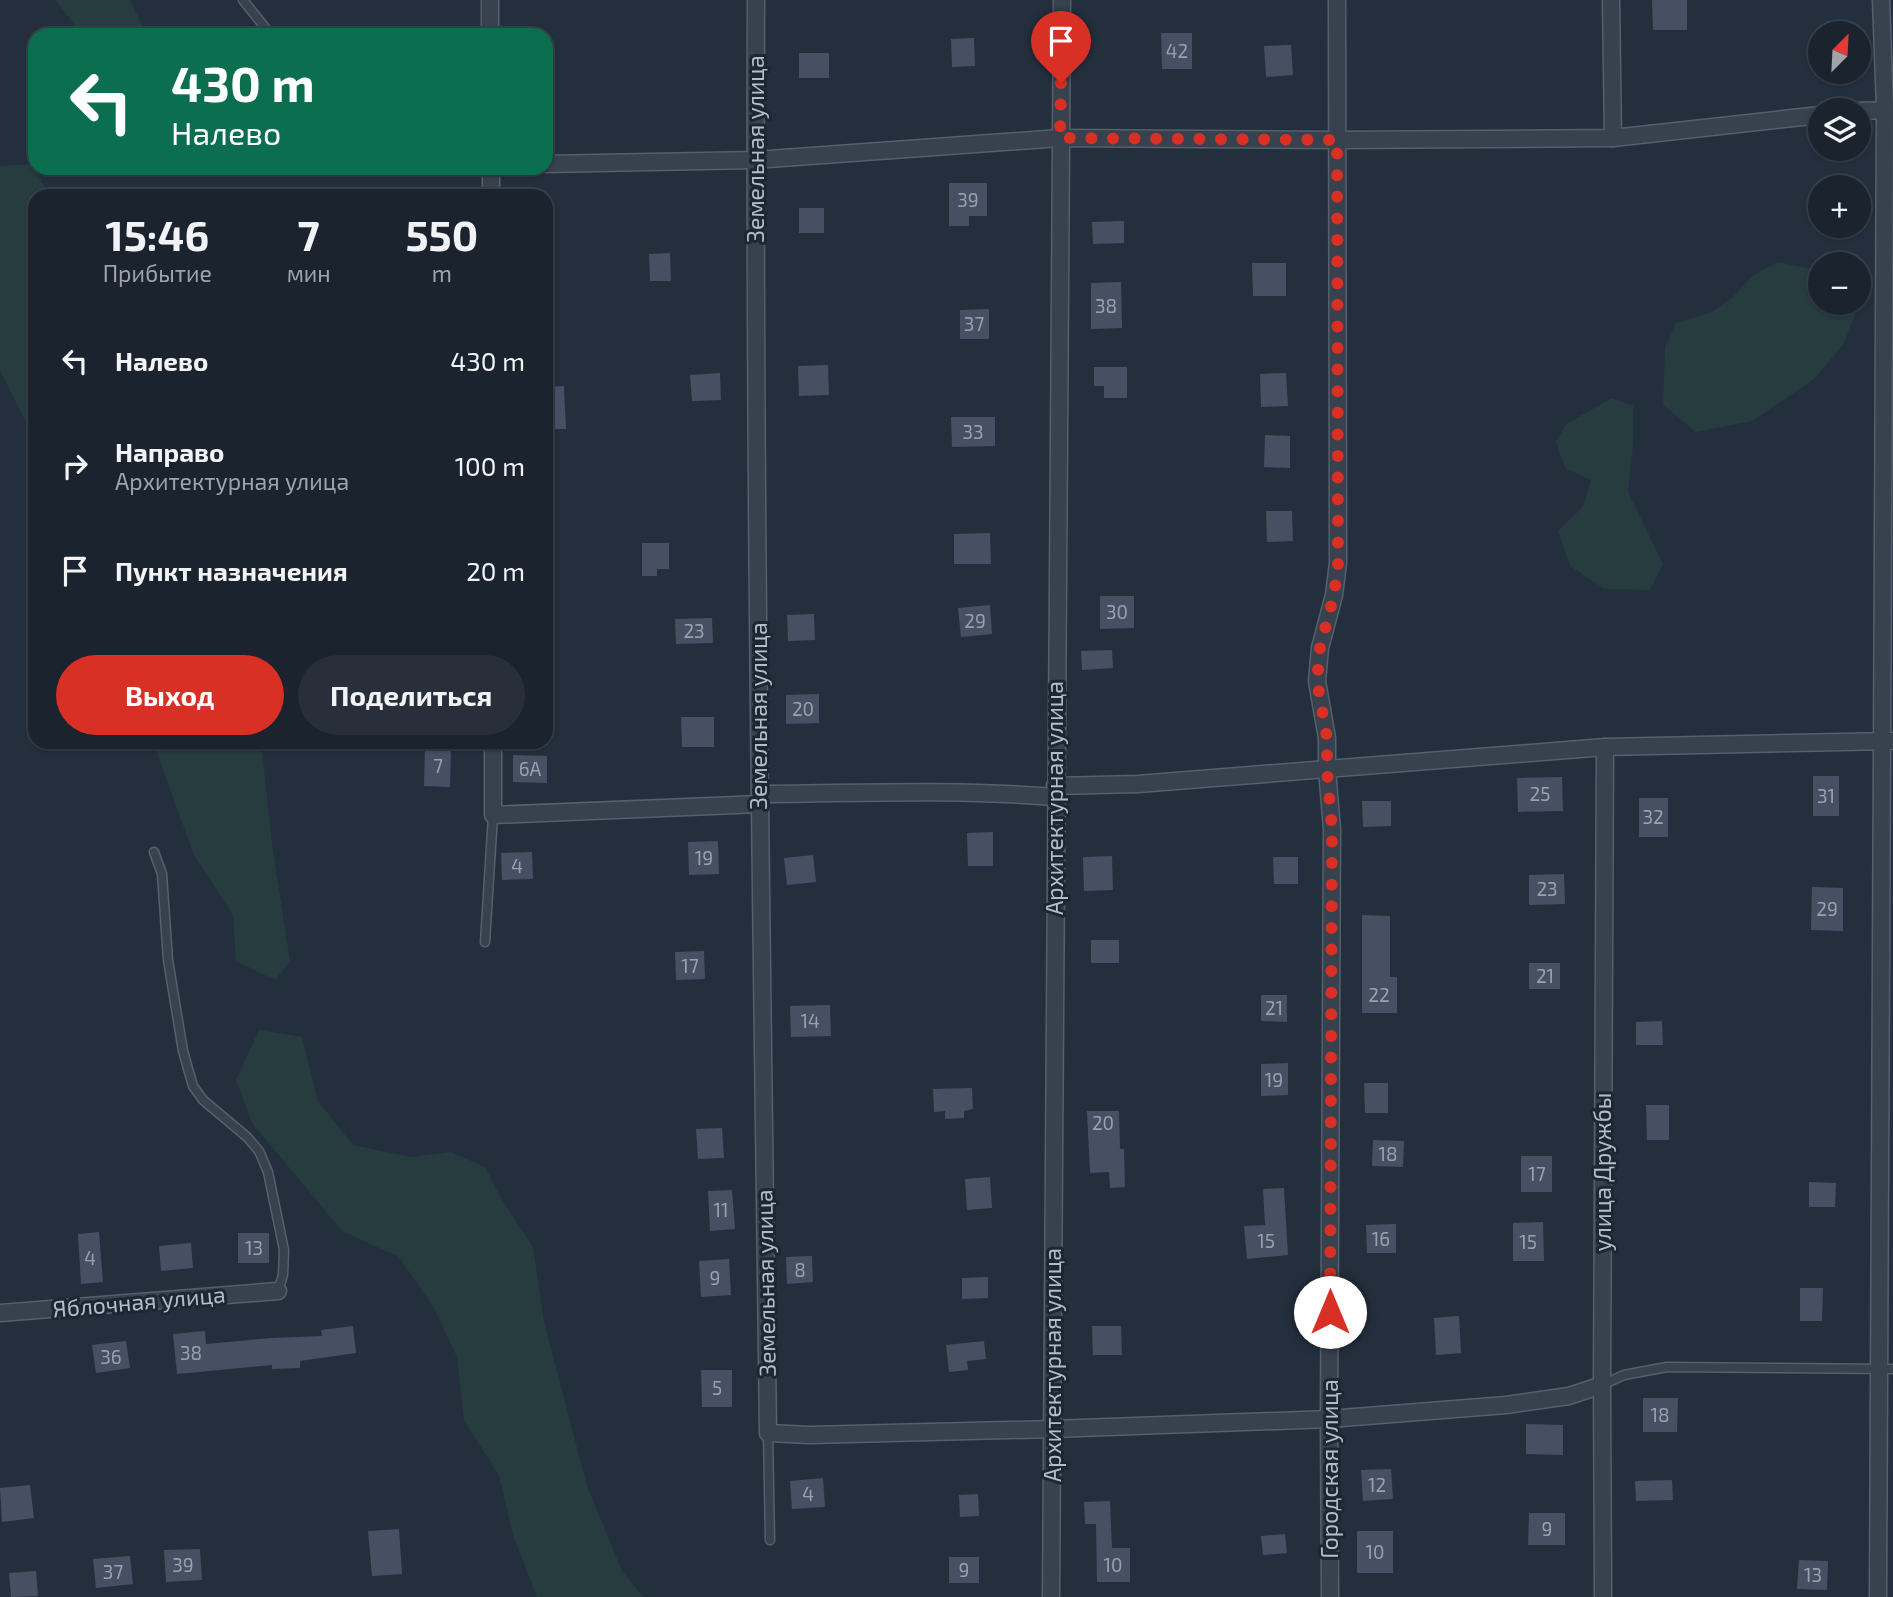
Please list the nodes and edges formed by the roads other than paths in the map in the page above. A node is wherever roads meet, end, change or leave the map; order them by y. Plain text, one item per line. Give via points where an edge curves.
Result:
1 (243, 0) edge
2 (490, 0) edge
3 (756, 0) edge
4 (1062, 0) edge
5 (1337, 0) edge
6 (1611, 0) edge
7 (1881, 0) edge
8 (265, 28) edge
9 (490, 28) edge
10 (1889, 110) edge
11 (1871, 111) edge
12 (1808, 116) edge
13 (1060, 138) junction
14 (1613, 138) junction
15 (1337, 140) junction
16 (755, 160) junction
17 (553, 164) edge
18 (1887, 741) edge
19 (1605, 747) junction
20 (493, 749) edge
21 (1327, 770) junction
22 (1055, 791) junction
23 (760, 799) junction
24 (493, 815) junction
25 (154, 852) dead end
26 (485, 942) dead end
27 (278, 1291) joint
28 (0, 1313) edge
29 (1886, 1369) edge
30 (1602, 1385) junction
31 (1329, 1419) junction
32 (1053, 1429) junction
33 (768, 1433) junction
34 (770, 1540) dead end
35 (1051, 1597) edge
36 (1330, 1597) edge
37 (1603, 1597) edge
38 (1878, 1597) edge

1 - 8 lane
2 - 9 street
3 - 16 street, Земельная улица
4 - 13 street, Архитектурная улица
5 - 15 street, Городская улица
6 - 14 street
7 - 10 street
10 - 11 street
10 - 18 street
12 - 14 street
13 - 15 street
13 - 16 street
13 - 22 street, Архитектурная улица
14 - 15 street
15 - 21 street, Городская улица via 1338,564 1317,681 1327,738
16 - 17 street
16 - 23 street, Земельная улица
18 - 19 street
18 - 29 street
19 - 21 street
19 - 30 street, улица Дружбы
20 - 24 street
21 - 22 street
21 - 31 street, Городская улица via 1332,829
22 - 23 street
22 - 32 street, Архитектурная улица
23 - 24 street
23 - 33 street, Земельная улица
24 - 26 lane
25 - 27 lane via 162,874 168,960 192,1086 247,1137 268,1172 284,1250
27 - 28 street, Яблочная улица
29 - 30 lane via 1667,1367
29 - 38 street
30 - 31 street via 1569,1396 1506,1405
30 - 37 street, улица Дружбы
31 - 32 street
31 - 36 street, Городская улица
32 - 33 street
32 - 35 street, Архитектурная улица
33 - 34 lane

